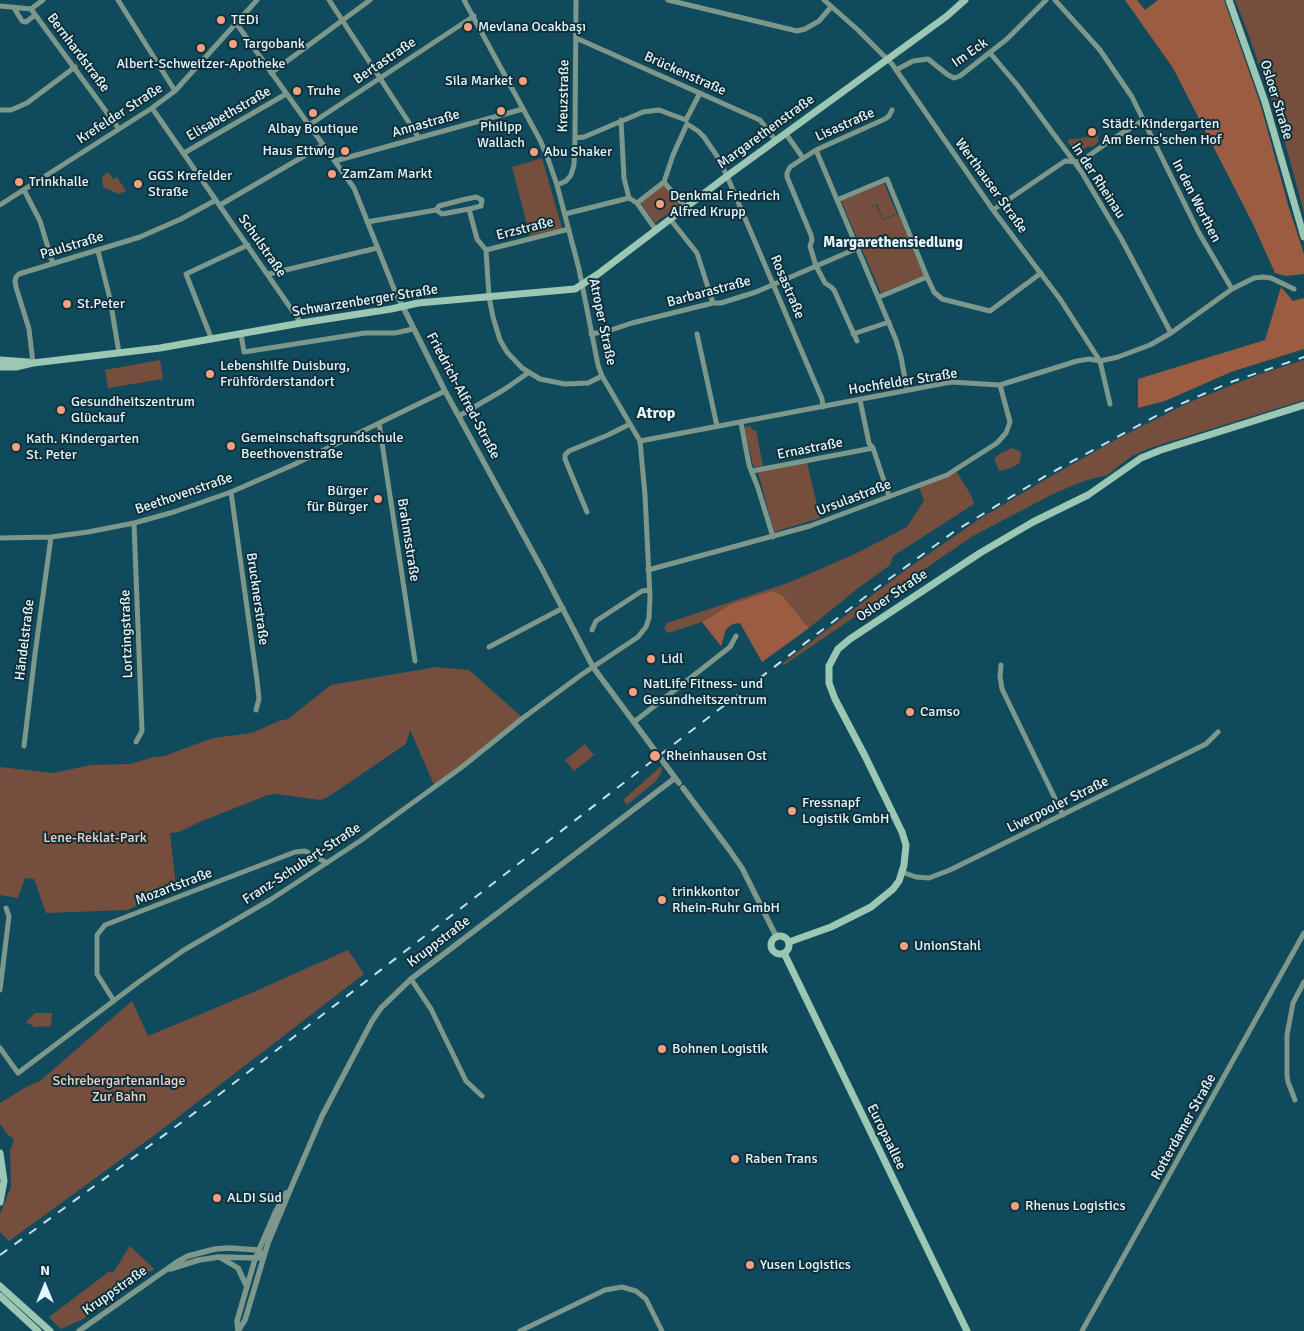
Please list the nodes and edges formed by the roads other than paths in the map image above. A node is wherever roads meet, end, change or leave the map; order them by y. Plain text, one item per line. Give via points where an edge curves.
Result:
1 (43, 0) edge
2 (119, 0) edge
3 (257, 0) edge
4 (329, 0) edge
5 (370, 0) edge
6 (464, 0) edge
7 (576, 0) edge
8 (668, 0) edge
9 (824, 0) edge
10 (965, 0) edge
11 (1046, 0) edge
12 (1055, 0) edge
13 (1229, 0) edge
14 (0, 6) edge
15 (832, 7) junction
16 (14, 8) junction
17 (30, 9) junction
18 (35, 15) junction
19 (474, 16) junction
20 (342, 21) junction
21 (236, 23) junction
22 (576, 38) junction
23 (990, 53) junction
24 (888, 59) junction
25 (75, 66) junction
26 (896, 70) junction
27 (271, 73) junction
28 (380, 77) junction
29 (175, 91) junction
30 (700, 93) junction
31 (286, 94) junction
32 (152, 108) junction
33 (523, 109) junction
34 (0, 110) edge
35 (892, 110) dead end
36 (621, 120) junction
37 (1144, 120) junction
38 (687, 122) junction
39 (309, 126) junction
40 (120, 129) junction
41 (786, 134) junction
42 (419, 138) junction
43 (575, 138) junction
44 (776, 141) junction
45 (323, 144) junction
46 (816, 150) junction
47 (184, 153) junction
48 (803, 158) junction
49 (335, 161) junction
50 (1073, 161) junction
51 (727, 176) junction
52 (664, 182) junction
53 (557, 185) junction
54 (24, 190) junction
55 (629, 198) junction
56 (838, 200) junction
57 (218, 202) junction
58 (637, 203) junction
59 (0, 205) edge
60 (686, 208) junction
61 (469, 209) junction
62 (436, 210) junction
63 (993, 210) junction
64 (565, 214) junction
65 (670, 220) junction
66 (368, 222) junction
67 (569, 229) junction
68 (656, 230) junction
69 (1304, 237) edge
70 (248, 245) junction
71 (377, 248) junction
72 (858, 248) junction
73 (98, 250) junction
74 (486, 250) junction
75 (53, 264) junction
76 (816, 266) junction
77 (1041, 273) junction
78 (269, 274) junction
79 (927, 277) junction
80 (774, 284) junction
81 (583, 285) junction
82 (1232, 289) junction
83 (1294, 289) dead end
84 (489, 297) junction
85 (879, 297) junction
86 (713, 304) junction
87 (403, 307) junction
88 (889, 322) junction
89 (301, 323) junction
90 (413, 329) junction
91 (1171, 332) junction
92 (241, 334) junction
93 (591, 334) junction
94 (697, 334) dead end
95 (854, 334) junction
96 (212, 340) junction
97 (857, 341) dead end
98 (119, 354) junction
99 (0, 360) edge
100 (1100, 361) junction
101 (34, 363) junction
102 (0, 367) edge
103 (528, 373) junction
104 (602, 376) junction
105 (1000, 385) junction
106 (907, 390) junction
107 (445, 391) junction
108 (860, 400) junction
109 (1110, 404) dead end
110 (1304, 406) edge
111 (823, 407) junction
112 (459, 416) junction
113 (379, 423) junction
114 (741, 423) junction
115 (630, 424) junction
116 (717, 426) junction
117 (640, 441) junction
118 (873, 448) junction
119 (752, 471) junction
120 (231, 492) junction
121 (889, 496) junction
122 (587, 512) dead end
123 (134, 523) junction
124 (50, 536) junction
125 (773, 537) junction
126 (0, 538) edge
127 (648, 570) junction
128 (649, 590) junction
129 (563, 608) junction
130 (592, 630) dead end
131 (736, 636) dead end
132 (489, 647) dead end
133 (415, 661) dead end
134 (1001, 665) dead end
135 (593, 667) junction
136 (256, 710) dead end
137 (634, 722) junction
138 (1218, 732) dead end
139 (136, 742) dead end
140 (24, 746) dead end
141 (675, 778) junction
142 (1063, 815) junction
143 (327, 863) junction
144 (902, 872) junction
145 (6, 908) dead end
146 (1304, 933) edge
147 (776, 936) junction
148 (789, 942) junction
149 (784, 953) junction
150 (411, 979) junction
151 (1304, 982) edge
152 (0, 990) edge
153 (114, 1001) junction
154 (0, 1048) edge
155 (482, 1096) dead end
156 (1295, 1100) dead end
157 (0, 1153) edge
158 (290, 1188) junction
159 (0, 1202) edge
160 (258, 1250) junction
161 (219, 1257) junction
162 (264, 1257) junction
163 (255, 1259) junction
164 (165, 1271) junction
165 (0, 1286) edge
166 (246, 1286) junction
167 (0, 1296) edge
168 (38, 1331) edge
169 (50, 1331) edge
170 (79, 1331) edge
171 (238, 1331) edge
172 (520, 1331) edge
173 (662, 1331) edge
174 (967, 1331) edge
175 (1082, 1331) edge

1 - 17 street
2 - 29 street
3 - 21 street, Krefelder Straße
4 - 20 street
5 - 20 street
6 - 19 street, Atroper Straße
7 - 22 street, Kreuzstraße
8 - 15 street via 797,31 819,21
9 - 15 street, Werthauser Straße
10 - 24 main road, Margarethenstraße
11 - 23 street, Im Eck
12 - 37 street, In den Werthen via 1100,50
13 - 69 main road, Osloer Straße via 1266,102
14 - 16 street
15 - 24 street, Werthauser Straße
16 - 17 street
16 - 18 street, Bernhardstraße via 22,21 26,22
17 - 18 street, Bernhardstraße
18 - 25 street, Bernhardstraße
19 - 28 street, Bertastraße
19 - 33 street, Atroper Straße
20 - 27 street
20 - 28 street
21 - 27 street, Friedrich-Alfred-Straße
21 - 29 street, Krefelder Straße
22 - 30 street, Brückenstraße
22 - 43 street, Kreuzstraße
23 - 26 street, Im Eck via 954,78 928,59 913,61
23 - 50 street, In der Rheinau
24 - 26 street, Werthauser Straße
24 - 41 main road, Margarethenstraße
25 - 34 street via 27,103 10,110
25 - 40 street, Bernhardstraße
26 - 63 street, Werthauser Straße
27 - 31 street, Friedrich-Alfred-Straße
28 - 39 street, Bertastraße
28 - 42 street
29 - 32 street, Krefelder Straße
30 - 38 street
30 - 44 street, Brückenstraße via 760,120
31 - 39 street, Friedrich-Alfred-Straße
31 - 47 street, Elisabethstraße
32 - 40 street, Krefelder Straße
32 - 47 street, Schulstraße
33 - 42 street, Annastraße
33 - 53 street, Atroper Straße via 540,140
35 - 46 street, Lisastraße via 885,119
36 - 38 street, Rosastraße via 659,110
36 - 43 street, Rosastraße
36 - 55 street via 624,178
37 - 50 street via 1080,162
37 - 82 street, In den Werthen via 1190,216
38 - 51 street, Rosastraße via 704,137
38 - 52 street
39 - 45 street, Friedrich-Alfred-Straße
40 - 54 street, Krefelder Straße
41 - 44 main road, Margarethenstraße
41 - 48 street
42 - 49 street, Annastraße
43 - 53 street, Kreuzstraße via 571,175
44 - 51 main road, Margarethenstraße
45 - 49 street, Friedrich-Alfred-Straße
45 - 57 street, Paulstraße
46 - 48 street, Lisastraße
46 - 56 street
47 - 57 street, Schulstraße
48 - 76 street, Lisastraße via 790,168 787,177 811,235 810,250
49 - 66 street, Friedrich-Alfred-Straße via 354,188
50 - 63 street via 1065,161
50 - 91 street, In der Rheinau via 1101,203
51 - 60 main road, Margarethenstraße
51 - 80 street, Rosastraße
52 - 58 street
52 - 60 street
53 - 64 street, Atroper Straße
54 - 59 street, Krefelder Straße
54 - 75 street via 40,220
55 - 58 street
55 - 64 street
56 - 72 street
56 - 79 street via 887,180
57 - 70 street, Schulstraße
57 - 73 street, Paulstraße via 161,228
58 - 68 street
60 - 65 main road, Margarethenstraße
61 - 62 street via 442,214
61 - 62 street via 481,206 482,200 476,197 462,200 439,206
61 - 74 street via 477,239
62 - 66 street
63 - 77 street, Werthauser Straße
64 - 67 street, Atroper Straße
65 - 68 main road, Margarethenstraße
65 - 86 street via 697,254
66 - 71 street, Friedrich-Alfred-Straße
67 - 74 street, Erzstraße
67 - 81 street, Atroper Straße
68 - 81 main road, Margarethenstraße
70 - 78 street, Schulstraße
70 - 96 street via 186,274
71 - 78 street
71 - 87 street, Friedrich-Alfred-Straße
72 - 76 street, Barbarastraße
72 - 85 street
73 - 75 street, Paulstraße
73 - 98 street
74 - 84 street
75 - 101 street, Paulstraße via 20,274 14,281 29,328
76 - 80 street, Barbarastraße
76 - 95 street, Lisastraße via 824,283 834,290
77 - 79 street via 990,311 942,299 934,292
77 - 100 street, Werthauser Straße
78 - 89 street, Schulstraße
79 - 85 street
80 - 86 street, Barbarastraße
80 - 111 street, Rosastraße
81 - 84 main road, Schwarzenberger Straße via 575,289
81 - 93 street, Atroper Straße
82 - 83 street, Hochfelder Straße via 1262,277
82 - 91 street, Hochfelder Straße
84 - 87 main road, Schwarzenberger Straße via 418,302
84 - 103 street via 500,340
85 - 88 street
86 - 93 street, Barbarastraße
87 - 89 main road, Schwarzenberger Straße
87 - 90 street, Friedrich-Alfred-Straße
88 - 95 street
88 - 106 street via 901,357
89 - 92 main road, Schwarzenberger Straße
90 - 92 street via 365,333 244,352
90 - 107 street, Friedrich-Alfred-Straße
91 - 100 street, Hochfelder Straße via 1150,345
92 - 96 main road, Schwarzenberger Straße
93 - 104 street, Atroper Straße
94 - 116 street
95 - 97 street, Lisastraße
96 - 98 main road, Schwarzenberger Straße
98 - 101 main road, Schwarzenberger Straße
99 - 101 main road, Schwarzenberger Straße
100 - 105 street, Hochfelder Straße via 1077,361
100 - 109 street, Werthauser Straße
101 - 102 main road, Schwarzenberger Straße
103 - 104 street via 565,384 588,383
103 - 112 street
104 - 115 street, Atroper Straße
105 - 106 street, Hochfelder Straße via 951,382
105 - 121 street, Ursulastraße via 1010,422 997,443 947,475
106 - 108 street, Hochfelder Straße
107 - 112 street, Friedrich-Alfred-Straße
107 - 113 street, Beethovenstraße
108 - 111 street, Hochfelder Straße
108 - 118 street via 869,443
110 - 144 main road, Osloer Straße via 1141,458 1083,498 1018,530 974,557 838,649 829,666 829,683 902,832 906,845
111 - 114 street, Hochfelder Straße
112 - 129 street, Friedrich-Alfred-Straße
113 - 120 street, Beethovenstraße
113 - 133 street, Brahmsstraße
114 - 116 street, Hochfelder Straße
114 - 119 street
115 - 117 street, Atroper Straße
115 - 122 street via 565,454
116 - 117 street, Hochfelder Straße
117 - 127 street, Atroper Straße
118 - 119 street, Ernastraße
118 - 121 street
119 - 125 street
120 - 123 street, Beethovenstraße
120 - 136 street, Brucknerstraße via 257,680 259,699
121 - 125 street, Ursulastraße
123 - 124 street, Beethovenstraße
123 - 139 street, Lortzingstraße via 142,731
124 - 126 street, Beethovenstraße
124 - 140 street, Händelstraße
125 - 127 street, Ursulastraße
127 - 128 street, Atroper Straße
128 - 130 street via 642,591 596,622
128 - 135 street, Atroper Straße via 650,609 646,627 638,637
129 - 132 street
129 - 135 street, Friedrich-Alfred-Straße
131 - 137 street via 730,647
134 - 142 street via 1002,688
135 - 137 street, Friedrich-Alfred-Straße
135 - 143 street, Franz-Schubert-Straße via 462,767
137 - 141 street, Friedrich-Alfred-Straße
138 - 142 street, Liverpooler Straße via 1206,744
141 - 147 street via 742,868
141 - 150 street, Kruppstraße
142 - 144 street, Liverpooler Straße via 934,876 923,878
143 - 153 street, Franz-Schubert-Straße via 184,950
143 - 153 street, Mozartstraße via 305,851 295,852 105,925 97,935 97,974
144 - 148 main road, Osloer Straße via 893,889 871,907 831,927
145 - 152 street via 9,916
146 - 175 street, Rotterdamer Straße
147 - 148 main road via 784,936
147 - 149 main road via 771,942 772,948 777,953
148 - 149 main road
149 - 174 main road, Europaallee
150 - 155 street via 431,1009 466,1081
150 - 158 street, Kruppstraße via 372,1021 322,1116
151 - 156 street via 1293,1003 1287,1035 1287,1075
153 - 154 street, Franz-Schubert-Straße via 18,1073
157 - 159 main road via 4,1181
158 - 160 street, Kruppstraße via 282,1197
158 - 162 street, Kruppstraße
160 - 162 street
160 - 163 street
160 - 164 street, Kruppstraße via 229,1248 202,1252
161 - 163 street, Kruppstraße
161 - 164 street, Kruppstraße
161 - 166 street via 238,1268
162 - 163 street, Kruppstraße
162 - 171 street via 245,1320
163 - 166 street
164 - 170 street, Kruppstraße
165 - 169 main road
166 - 171 street via 237,1321
167 - 168 main road
172 - 173 street via 605,1290 622,1287 636,1291 646,1300

